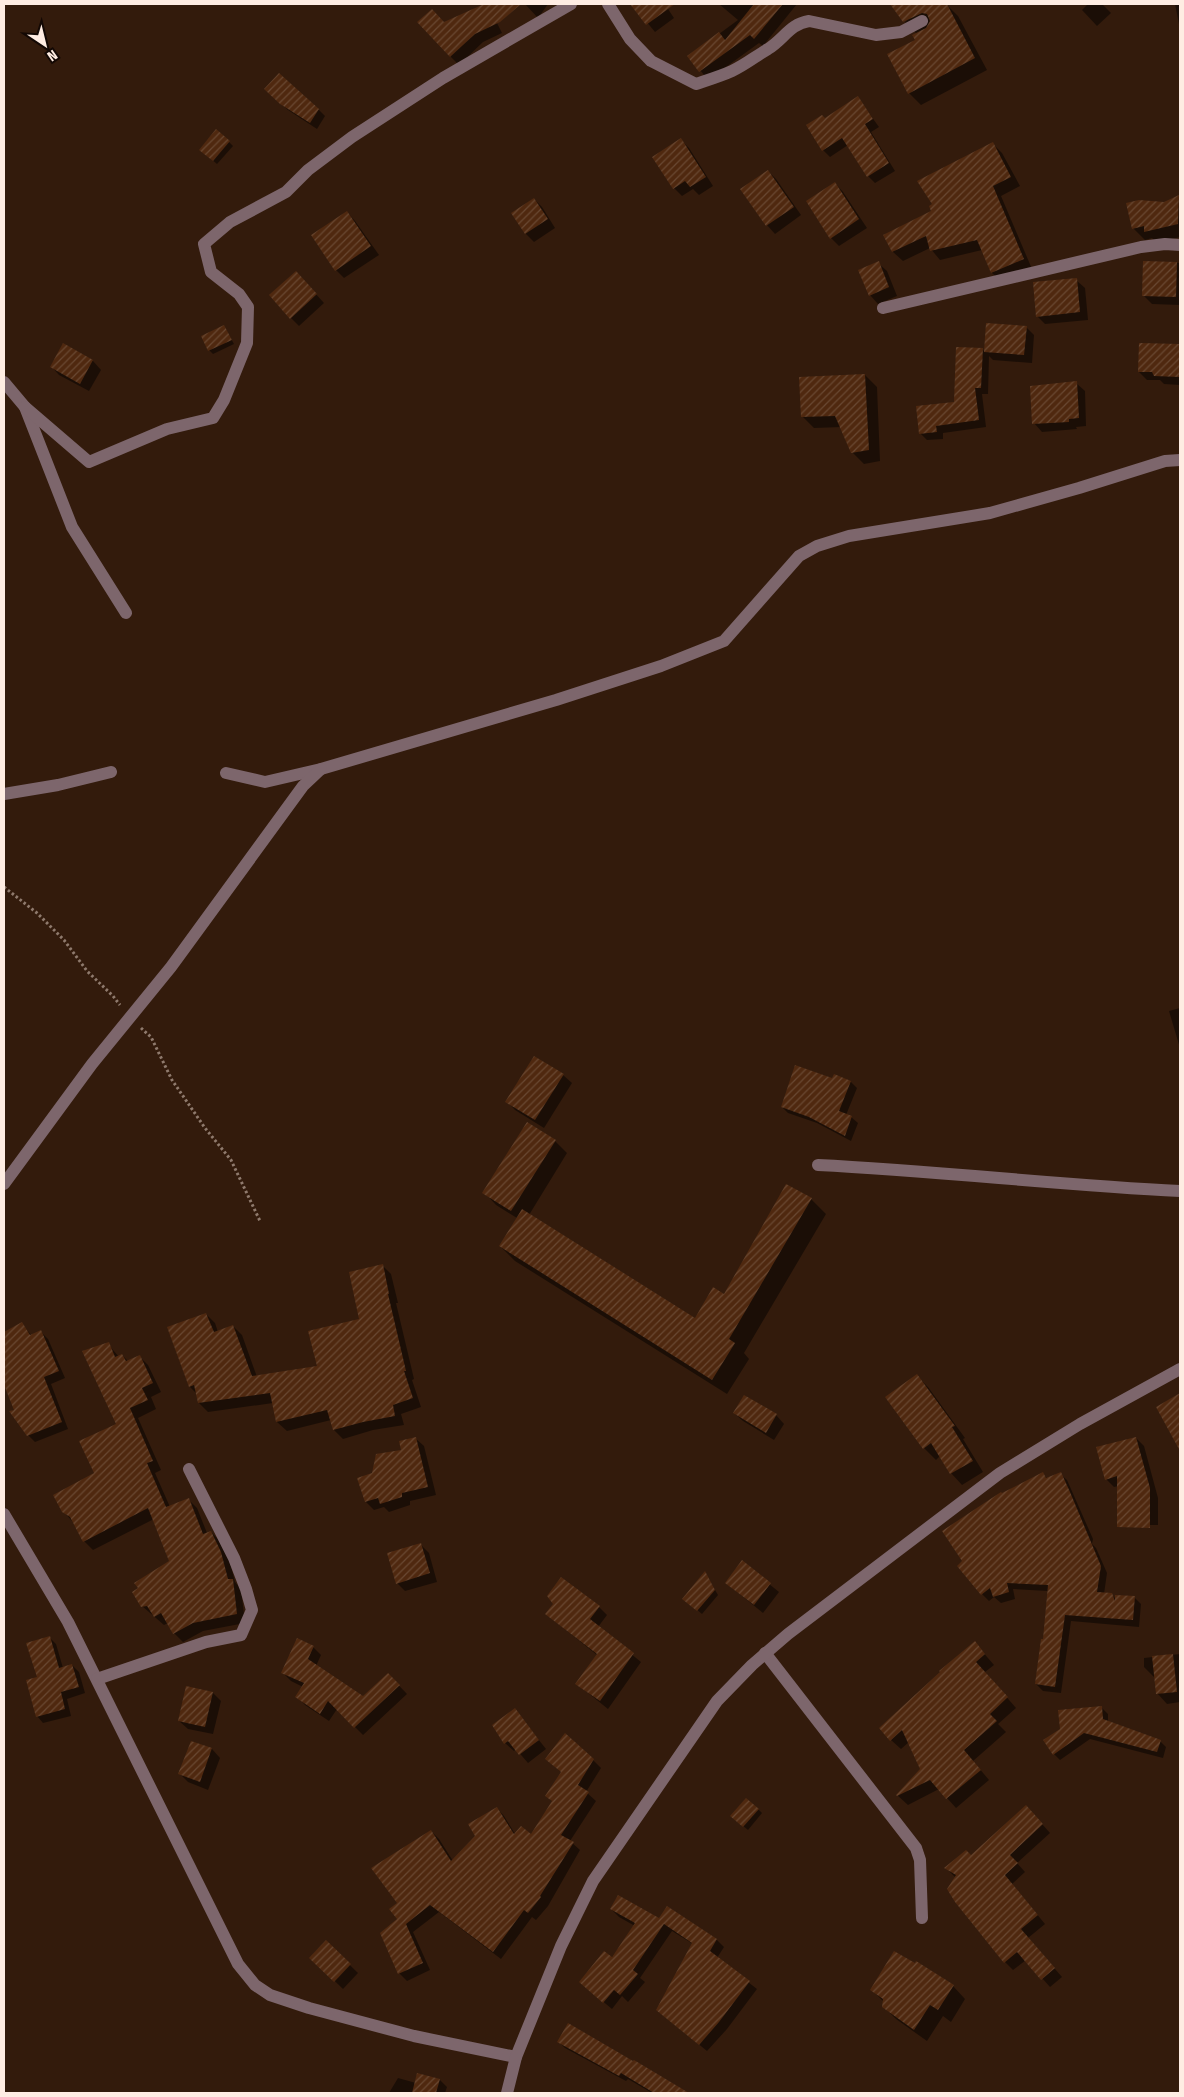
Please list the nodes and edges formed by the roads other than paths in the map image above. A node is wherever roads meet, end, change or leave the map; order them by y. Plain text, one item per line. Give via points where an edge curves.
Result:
1 (570, 4) edge
2 (608, 4) edge
3 (922, 21) dead end
4 (1180, 245) edge
5 (883, 308) dead end
6 (4, 382) edge
7 (25, 407) junction
8 (1180, 460) edge
9 (126, 613) dead end
10 (321, 769) junction
11 (111, 772) dead end
12 (226, 773) dead end
13 (4, 794) edge
14 (818, 1165) dead end
15 (4, 1184) edge
16 (1180, 1191) edge
17 (1180, 1369) edge
18 (189, 1469) dead end
19 (4, 1514) edge
20 (765, 1653) junction
21 (97, 1679) junction
22 (922, 1918) dead end
23 (516, 2057) junction
24 (507, 2093) edge

1 - 7 street via 444,78 369,127 308,170 286,192 230,222 204,244 212,272 239,294 248,307 247,343 224,400 212,418 167,429 89,462
2 - 3 street via 630,39 651,61 696,84 732,71 770,48 800,22 876,35 901,32
4 - 5 street via 1142,247
6 - 7 street
7 - 9 street via 72,527
8 - 10 street via 1165,461 990,512 849,536 817,546 799,556 724,641 661,666 556,700
10 - 12 street via 265,782
10 - 15 street via 303,786 221,901 92,1064
11 - 13 street via 58,786
14 - 16 street
17 - 20 street via 1000,1473
18 - 21 street via 246,1589 252,1610 242,1635 206,1642
19 - 21 street via 68,1622
20 - 22 street via 916,1848 920,1860
20 - 23 street via 717,1701 593,1881 561,1946
21 - 23 street via 238,1964 255,1986 270,1995 309,2008 414,2036
23 - 24 street

